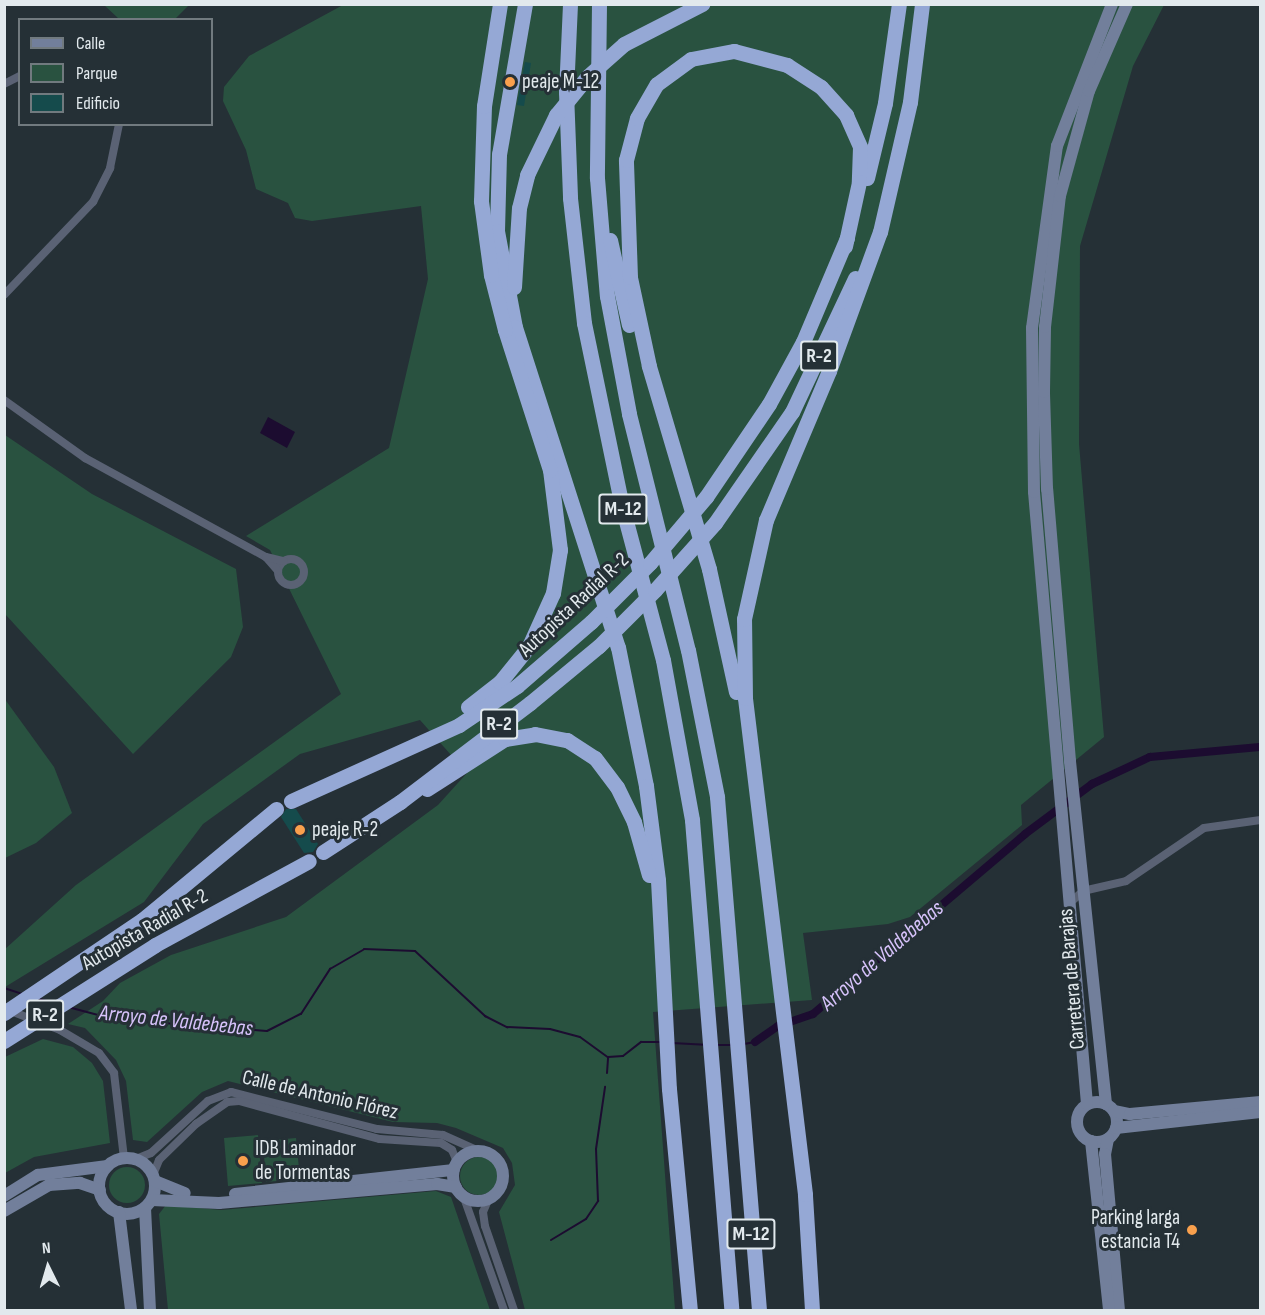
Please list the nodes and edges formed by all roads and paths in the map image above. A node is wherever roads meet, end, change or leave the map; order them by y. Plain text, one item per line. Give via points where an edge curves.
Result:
1 (500, 4) edge
2 (525, 4) edge
3 (570, 4) edge
4 (600, 4) edge
5 (702, 4) edge
6 (899, 4) edge
7 (922, 4) edge
8 (1112, 4) edge
9 (1127, 4) edge
10 (18, 77) edge
11 (4, 84) edge
12 (596, 85) junction
13 (119, 126) edge
14 (894, 174) junction
15 (845, 246) junction
16 (4, 295) edge
17 (536, 388) junction
18 (4, 400) edge
19 (685, 488) junction
20 (266, 557) junction
21 (284, 561) junction
22 (278, 571) junction
23 (410, 745) junction
24 (291, 801) dead end
25 (400, 802) junction
26 (276, 809) dead end
27 (1260, 820) edge
28 (761, 846) junction
29 (323, 852) dead end
30 (309, 861) dead end
31 (1083, 891) junction
32 (1072, 901) junction
33 (661, 943) junction
34 (4, 1011) edge
35 (4, 1041) edge
36 (1260, 1102) edge
37 (1088, 1104) junction
38 (1110, 1107) junction
39 (1260, 1112) edge
40 (1116, 1128) junction
41 (1108, 1139) junction
42 (1091, 1141) junction
43 (479, 1151) junction
44 (130, 1159) junction
45 (107, 1166) junction
46 (456, 1166) junction
47 (154, 1178) junction
48 (100, 1190) junction
49 (459, 1191) junction
50 (4, 1196) edge
51 (489, 1198) junction
52 (148, 1204) junction
53 (4, 1211) edge
54 (119, 1212) junction
55 (131, 1311) edge
56 (150, 1311) edge
57 (504, 1311) edge
58 (514, 1311) edge
59 (690, 1311) edge
60 (731, 1311) edge
61 (759, 1311) edge
62 (812, 1311) edge
63 (1109, 1311) edge
64 (1119, 1311) edge

1 - 23 highway via 484,105 480,201 496,297 550,470 560,550 553,593 528,646 478,700
2 - 17 highway via 500,142 496,195 503,273
3 - 60 highway, M-12 via 566,92 570,198 584,323 622,506 680,741 692,820
4 - 12 highway, M-12
5 - 17 highway via 624,44 588,76 556,115 527,175 512,255 517,310
6 - 15 highway, R-2 via 885,103 865,188
7 - 14 highway, R-2 via 910,102
8 - 32 street, Carretera de Barajas via 1058,146 1032,328 1034,492
9 - 31 street, Carretera de Barajas via 1092,82 1062,187 1045,327 1047,489
10 - 11 street
12 - 19 highway via 602,176 616,273
12 - 61 highway, M-12 via 597,178 607,296 629,414 706,731 725,867
13 - 16 street via 110,168 93,202
14 - 25 highway, Autopista Radial R-2 / R-2 via 852,287 792,412 714,523 599,646
14 - 28 highway via 860,294 769,512 749,585 742,671
15 - 19 highway via 859,182 860,147 846,115 821,87 787,65 734,51 691,59 657,84 637,118 629,144 626,235 641,334
15 - 23 highway, Autopista Radial R-2 / R-2 via 774,394 706,496 591,622 517,686 459,725
17 - 33 highway via 600,587 629,696 653,835
18 - 20 street via 85,458
19 - 28 highway via 724,632
20 - 21 street
20 - 22 street
21 - 22 street
21 - 22 street via 299,561 304,578 288,585
23 - 24 highway, Autopista Radial R-2 / R-2
25 - 29 highway, Autopista Radial R-2 / R-2
25 - 33 highway via 452,776 481,751 511,737 542,734 583,748 612,778 634,822
26 - 34 highway, Autopista Radial R-2 / R-2 via 142,920 72,970
27 - 31 street via 1204,828 1126,881
28 - 62 highway via 791,1073
30 - 35 highway, Autopista Radial R-2 / R-2
31 - 32 street
31 - 38 street, Carretera de Barajas
32 - 37 street, Carretera de Barajas
33 - 59 highway via 669,1089
34 - 44 street via 60,1030 99,1053 114,1073
36 - 38 street via 1130,1114
37 - 38 street
37 - 42 street via 1076,1120 1080,1133
38 - 40 street
39 - 40 street
40 - 41 street
41 - 42 street
41 - 64 street via 1105,1154
42 - 63 street
43 - 44 street, Calle de Antonio Flórez via 443,1135 377,1129 231,1092 208,1101 152,1153
43 - 46 street
43 - 51 street via 492,1155 502,1171 500,1187
44 - 45 street
44 - 47 street
45 - 48 street
45 - 50 street via 38,1174
46 - 47 street via 436,1176 219,1195 177,1193
46 - 47 street, Calle de Antonio Flórez via 452,1150 441,1143 380,1139 239,1101 221,1105 196,1124 159,1160
46 - 49 street
47 - 52 street
48 - 53 street via 80,1183 49,1185
48 - 54 street via 106,1204
49 - 51 street via 475,1201
49 - 52 street via 437,1184 219,1203
49 - 57 street
51 - 58 street via 483,1212 485,1226
52 - 54 street
52 - 56 street
54 - 55 street

